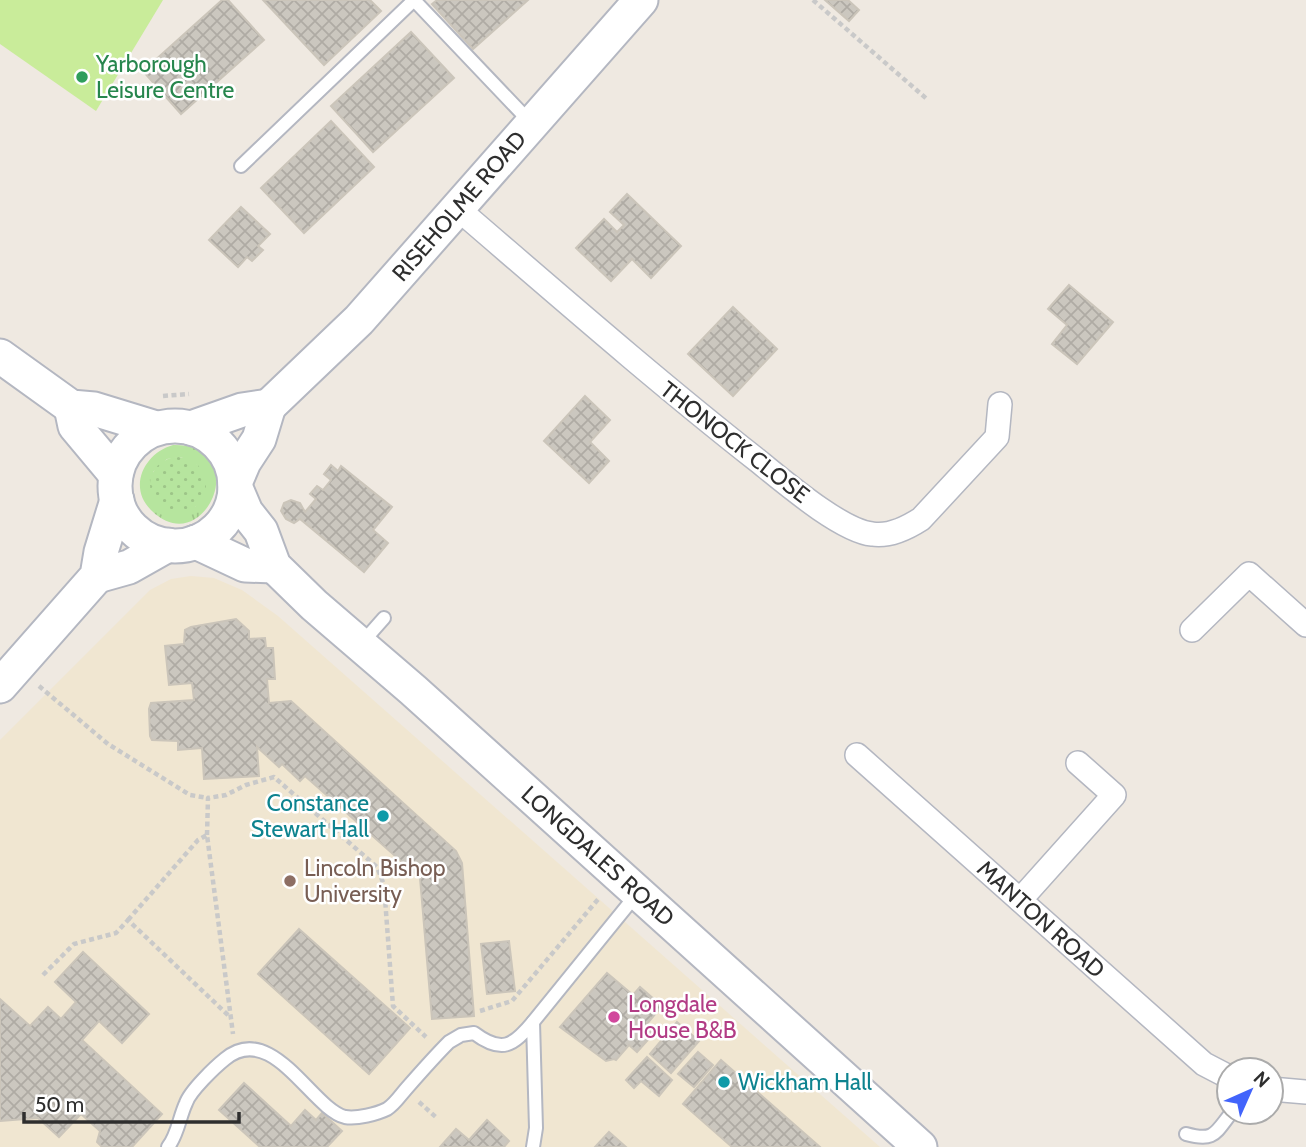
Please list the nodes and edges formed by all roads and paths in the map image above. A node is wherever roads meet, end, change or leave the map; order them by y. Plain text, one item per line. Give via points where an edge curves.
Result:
1 (414, 0) edge
2 (641, 0) edge
3 (813, 0) edge
4 (928, 100) dead end
5 (531, 124) junction
6 (241, 166) dead end
7 (457, 208) junction
8 (0, 356) edge
9 (192, 394) dead end
10 (1000, 404) dead end
11 (269, 406) junction
12 (71, 407) junction
13 (156, 412) junction
14 (191, 428) junction
15 (235, 484) junction
16 (116, 488) junction
17 (182, 543) junction
18 (274, 566) junction
19 (97, 576) junction
20 (384, 618) dead end
21 (1306, 625) edge
22 (1192, 629) dead end
23 (360, 645) junction
24 (8, 677) edge
25 (857, 755) dead end
26 (1078, 763) dead end
27 (208, 798) junction
28 (207, 835) junction
29 (629, 883) junction
30 (1020, 900) junction
31 (128, 920) junction
32 (43, 975) dead end
33 (480, 1011) dead end
34 (231, 1019) junction
35 (533, 1023) junction
36 (440, 1051) junction
37 (236, 1053) junction
38 (1215, 1069) edge
39 (1285, 1090) edge
40 (1306, 1092) edge
41 (1220, 1126) edge
42 (1186, 1134) dead end
43 (168, 1147) edge
44 (533, 1147) edge
45 (920, 1147) edge

1 - 5 lane
1 - 6 lane
2 - 5 main road, RISEHOLME ROAD
3 - 4 path
5 - 7 main road, RISEHOLME ROAD
7 - 10 street, THONOCK CLOSE via 708,422 804,497 870,535 889,533 921,519 997,437
7 - 11 main road, RISEHOLME ROAD via 359,320
8 - 12 main road
9 - 13 path
11 - 14 main road
11 - 15 main road via 259,439
12 - 13 main road
12 - 16 main road via 75,426
13 - 14 main road via 167,426
13 - 16 main road via 120,460
14 - 15 main road via 209,436 224,451
15 - 17 main road via 225,518 216,529
15 - 18 main road, LONGDALES ROAD
16 - 17 main road via 125,520 135,531 147,539
16 - 19 main road
17 - 18 main road via 245,565
17 - 19 main road
18 - 23 main road, LONGDALES ROAD
19 - 24 main road
20 - 23 lane
21 - 22 street via 1249,575
23 - 29 main road, LONGDALES ROAD
24 - 27 path via 190,795
25 - 30 street, MANTON ROAD
26 - 30 street via 1114,795
27 - 28 path
27 - 36 path via 274,777 377,867 384,885 393,1006
28 - 31 path
28 - 34 path
29 - 33 path via 512,1001
29 - 35 lane
29 - 45 main road, LONGDALES ROAD
30 - 38 street, MANTON ROAD
31 - 32 path via 116,933 74,944
31 - 34 path
34 - 37 path
35 - 36 lane via 517,1042 500,1046 474,1034 461,1035
35 - 44 lane
36 - 37 lane via 389,1108 345,1117 283,1062 250,1050
37 - 43 lane via 187,1099
39 - 40 street
41 - 42 lane via 1202,1138

